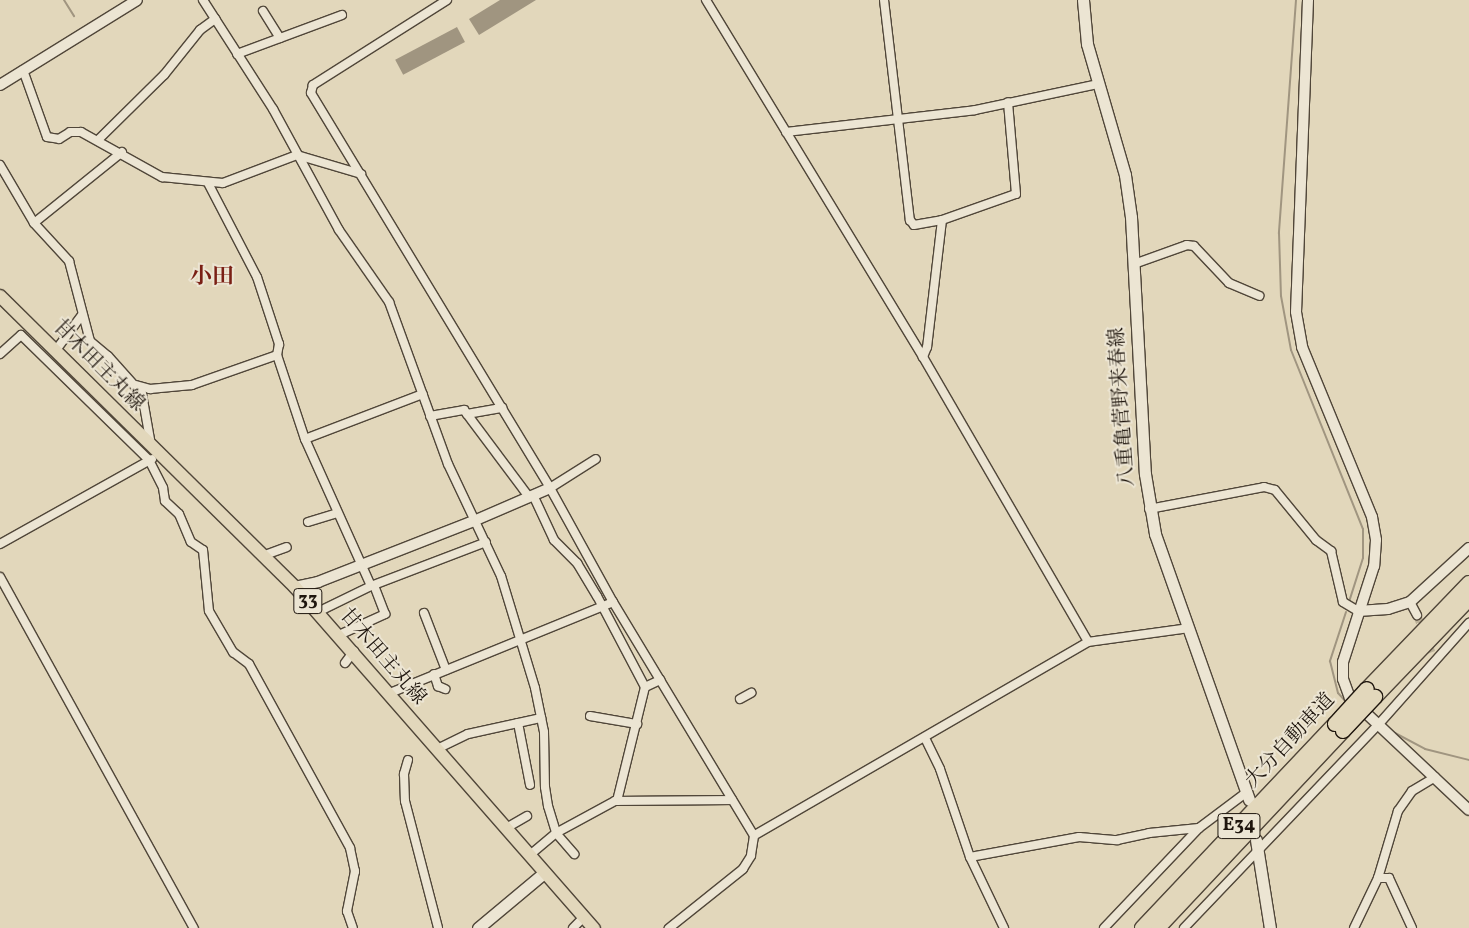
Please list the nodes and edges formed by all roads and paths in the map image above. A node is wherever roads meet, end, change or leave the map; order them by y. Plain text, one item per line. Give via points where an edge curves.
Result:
1 (137, 0) edge
2 (203, 0) edge
3 (446, 0) edge
4 (706, 0) edge
5 (884, 0) edge
6 (1082, 0) edge
7 (1308, 0) edge
8 (263, 11) dead end
9 (342, 15) dead end
10 (215, 19) junction
11 (280, 38) junction
12 (237, 54) junction
13 (23, 70) junction
14 (1098, 84) junction
15 (0, 85) edge
16 (1008, 102) junction
17 (898, 118) junction
18 (786, 132) junction
19 (98, 140) junction
20 (122, 152) junction
21 (297, 155) junction
22 (0, 164) edge
23 (361, 174) junction
24 (208, 183) junction
25 (942, 220) junction
26 (34, 224) junction
27 (1134, 264) junction
28 (0, 296) edge
29 (1259, 296) dead end
30 (82, 315) junction
31 (56, 350) junction
32 (0, 354) edge
33 (277, 355) junction
34 (923, 357) junction
35 (136, 385) junction
36 (423, 394) junction
37 (502, 408) junction
38 (467, 414) junction
39 (430, 416) junction
40 (306, 439) junction
41 (153, 453) junction
42 (596, 459) dead end
43 (550, 488) junction
44 (531, 496) junction
45 (1150, 509) junction
46 (337, 512) junction
47 (476, 520) junction
48 (308, 522) dead end
49 (486, 542) junction
50 (0, 544) edge
51 (287, 547) dead end
52 (1469, 548) edge
53 (264, 555) junction
54 (360, 563) junction
55 (0, 578) edge
56 (1469, 583) edge
57 (372, 585) junction
58 (295, 586) junction
59 (607, 590) junction
60 (597, 596) junction
61 (1469, 599) edge
62 (614, 602) junction
63 (1410, 602) junction
64 (603, 609) junction
65 (1358, 611) junction
66 (318, 612) junction
67 (424, 613) dead end
68 (1417, 615) tunnel mouth
69 (1469, 623) edge
70 (1189, 628) junction
71 (632, 633) junction
72 (339, 635) junction
73 (520, 639) junction
74 (620, 640) junction
75 (1088, 642) junction
76 (354, 651) junction
77 (1432, 652) tunnel mouth
78 (1436, 660) junction
79 (345, 663) dead end
80 (446, 670) junction
81 (434, 674) junction
82 (660, 680) junction
83 (645, 687) junction
84 (445, 689) dead end
85 (390, 693) junction
86 (751, 693) dead end
87 (1371, 693) junction
88 (740, 699) dead end
89 (590, 716) dead end
90 (541, 718) junction
91 (518, 723) junction
92 (637, 724) junction
93 (1378, 725) junction
94 (1339, 727) junction
95 (925, 738) junction
96 (436, 749) junction
97 (408, 760) dead end
98 (1435, 778) junction
99 (530, 785) dead end
100 (1248, 796) joint
101 (732, 800) junction
102 (617, 801) junction
103 (1469, 810) edge
104 (527, 816) dead end
105 (508, 827) junction
106 (1199, 828) junction
107 (556, 833) junction
108 (754, 836) junction
109 (1257, 845) junction
110 (531, 854) junction
111 (574, 854) dead end
112 (970, 856) junction
113 (545, 872) junction
114 (1378, 878) junction
115 (584, 917) junction
116 (194, 928) edge
117 (353, 928) edge
118 (438, 928) edge
119 (478, 928) edge
120 (573, 928) edge
121 (594, 928) edge
122 (669, 928) edge
123 (1004, 928) edge
124 (1104, 928) edge
125 (1142, 928) edge
126 (1158, 928) edge
127 (1184, 928) edge
128 (1270, 928) edge
129 (1354, 928) edge
130 (1412, 928) edge

1 - 13 street
2 - 10 street
3 - 23 street via 313,85 311,93
4 - 18 street
5 - 17 street
6 - 14 main road, 八重亀菅野来春線 via 1086,44
7 - 65 street via 1296,312 1302,347 1372,517 1376,540 1374,566
8 - 11 street
9 - 11 street
10 - 12 street
10 - 19 street via 200,30 164,75
11 - 12 street
12 - 21 street via 273,109
13 - 15 street
13 - 19 street via 48,137 59,139 75,131
14 - 16 street
14 - 27 main road, 八重亀菅野来春線 via 1125,175
16 - 17 street via 974,110
16 - 25 street via 1016,194
17 - 18 street
17 - 25 street via 910,220 914,224
18 - 34 street
19 - 20 street
20 - 24 street via 162,177
20 - 26 street
21 - 23 street
21 - 24 street via 234,181
21 - 36 street via 339,230 389,302
22 - 26 street
23 - 37 street
24 - 33 street via 257,277 279,344
25 - 34 street via 927,347
26 - 30 street via 69,261
27 - 29 street via 1187,245 1194,246 1229,283
27 - 45 main road, 八重亀菅野来春線 via 1139,387
28 - 31 main road, 甘木田主丸線 / 33
30 - 31 street
30 - 35 street via 90,341
31 - 41 main road, 甘木田主丸線 / 33
32 - 41 street via 21,335
33 - 35 street via 192,385 150,389
33 - 40 street
34 - 75 street
35 - 41 street via 145,404
36 - 39 street
36 - 40 street
37 - 38 street
37 - 43 street
38 - 39 street via 464,410
38 - 44 street
39 - 47 street via 448,464
40 - 46 street
41 - 50 street
41 - 53 main road, 甘木田主丸線 / 33
41 - 117 street via 165,501 179,514 191,542 204,550 208,611 233,652 249,664 350,848 355,871 347,911
42 - 43 street
43 - 44 street
43 - 59 street
44 - 47 street
44 - 60 street via 554,540 576,563
45 - 65 street via 1264,487 1275,490 1316,540 1331,551 1343,602
45 - 70 main road, 八重亀菅野来春線 via 1155,534
46 - 48 street
46 - 54 street
47 - 49 street
47 - 54 street
49 - 57 street
49 - 73 street via 502,576
51 - 53 street
52 - 63 street
53 - 58 main road, 甘木田主丸線 / 33
54 - 57 street
54 - 58 street via 318,582
55 - 116 street
56 - 87 highway, 大分自動車道 / E34
57 - 66 street
57 - 72 street via 385,614
58 - 66 main road, 甘木田主丸線 / 33
59 - 60 street
59 - 62 street
60 - 64 street
61 - 87 highway, 大分自動車道 / E34
62 - 64 street
62 - 71 street
63 - 65 street via 1388,610
63 - 68 street
64 - 73 street
64 - 74 street
65 - 93 street via 1342,662 1343,679 1350,698
66 - 72 main road, 甘木田主丸線 / 33
67 - 80 street
69 - 78 street
70 - 75 street
70 - 100 main road, 八重亀菅野来春線
71 - 74 street
71 - 82 street
72 - 76 main road, 甘木田主丸線 / 33
73 - 80 street
73 - 90 street
74 - 83 street
75 - 95 street
76 - 79 street
76 - 85 main road, 甘木田主丸線 / 33
77 - 78 street
78 - 93 street
80 - 81 street
81 - 84 street via 438,686
81 - 85 street
82 - 83 street
82 - 101 street
83 - 92 street
85 - 96 main road, 甘木田主丸線 / 33
86 - 88 street
87 - 94 highway, 大分自動車道 / E34, bridge
89 - 92 street
90 - 91 street
90 - 107 street via 546,755 545,787
91 - 96 street via 468,734
91 - 99 street
92 - 102 street
93 - 98 street
93 - 109 street
94 - 125 highway, 大分自動車道 / E34
94 - 126 highway, 大分自動車道 / E34
95 - 108 street
95 - 112 street via 940,769
96 - 105 main road, 甘木田主丸線 / 33
97 - 118 street via 404,774 405,801
98 - 103 street
98 - 114 street via 1412,791 1398,812
100 - 106 street
101 - 102 street
101 - 108 street
102 - 107 street
104 - 105 street
105 - 110 main road, 甘木田主丸線 / 33
106 - 112 street via 1117,840 1079,837
106 - 124 street
107 - 110 street
107 - 111 street
108 - 122 street via 750,856 743,869
109 - 127 street
109 - 128 main road
110 - 113 main road, 甘木田主丸線 / 33
112 - 123 street
113 - 115 main road, 甘木田主丸線 / 33
113 - 119 main road
114 - 129 street
114 - 130 street via 1389,878
115 - 120 street
115 - 121 main road, 甘木田主丸線 / 33

